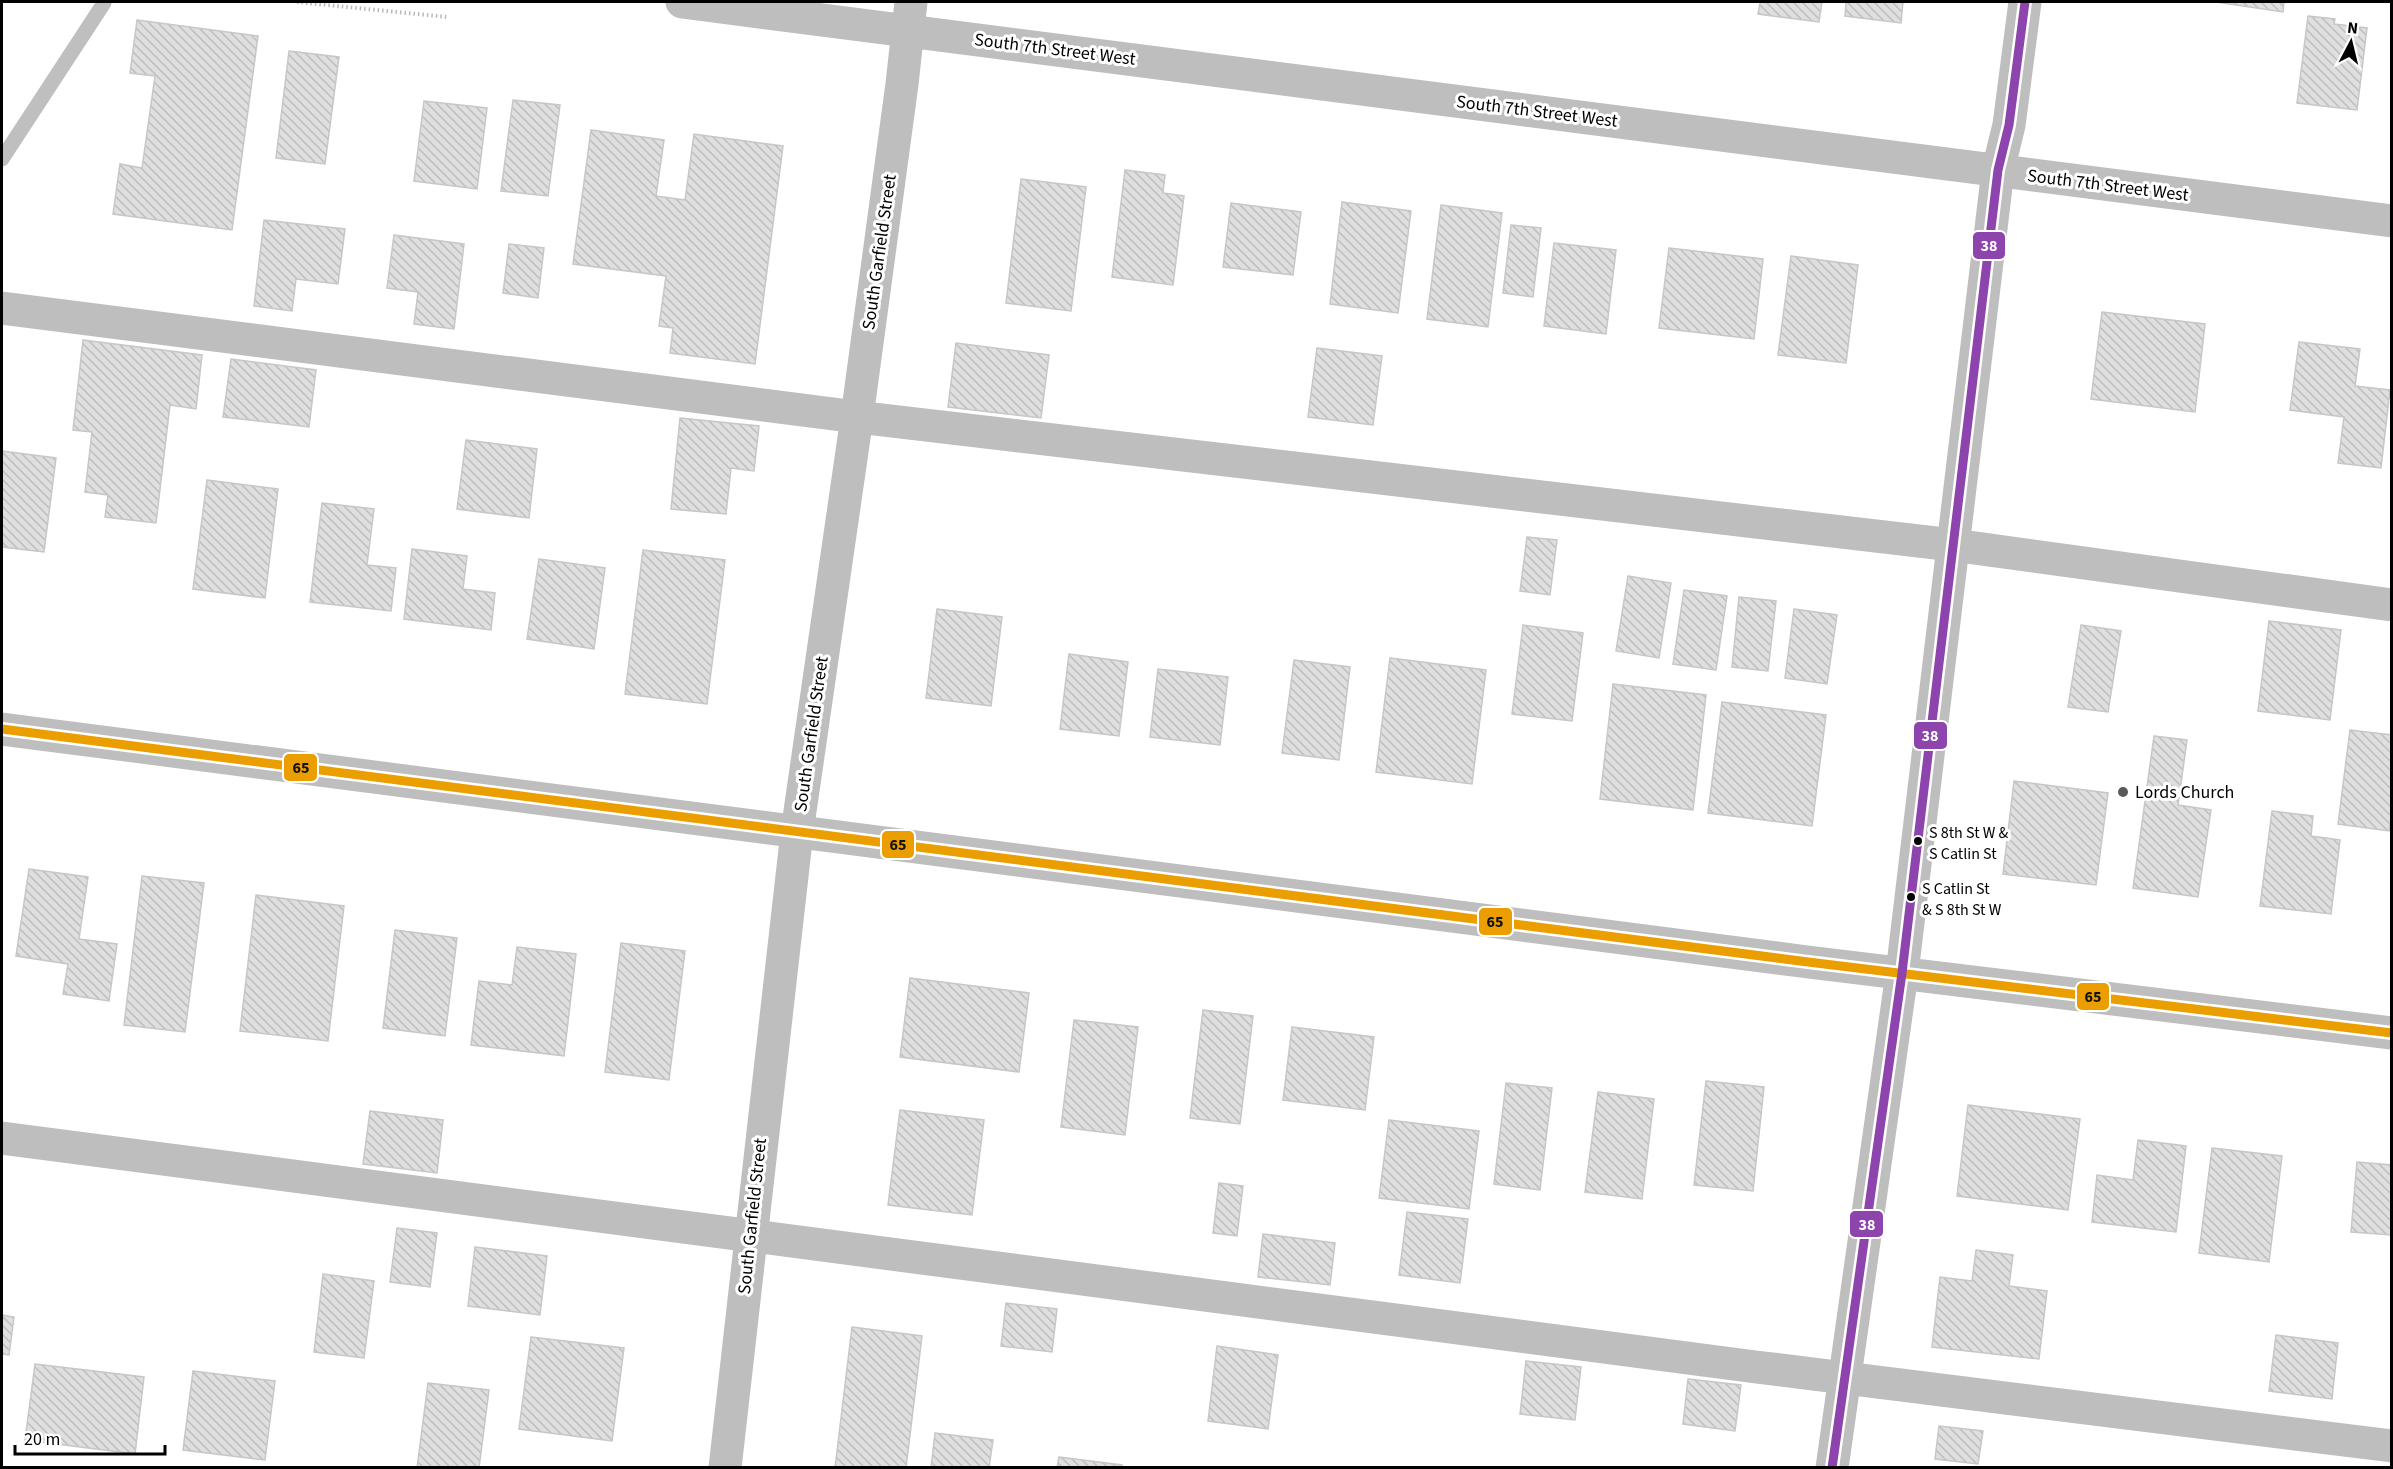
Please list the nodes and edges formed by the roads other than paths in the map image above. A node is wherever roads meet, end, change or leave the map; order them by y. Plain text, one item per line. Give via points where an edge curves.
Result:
1 (682, 2) edge
2 (2025, 2) edge
3 (909, 16) edge
4 (1998, 170) junction
5 (2391, 221) edge
6 (2, 308) edge
7 (857, 417) junction
8 (1953, 544) junction
9 (2391, 605) edge
10 (2, 729) edge
11 (797, 832) junction
12 (1902, 973) junction
13 (2391, 1033) edge
14 (2, 1138) edge
15 (750, 1237) junction
16 (1844, 1378) junction
17 (2391, 1446) edge
18 (725, 1467) edge
19 (1832, 1467) edge

1 - 3 street, South 7th Street West
2 - 4 street via 2009,126
3 - 4 street, South 7th Street West
3 - 7 street, South Garfield Street
4 - 5 street, South 7th Street West
4 - 8 street
6 - 7 street
7 - 8 street
7 - 11 street, South Garfield Street
8 - 9 street
8 - 12 street
10 - 11 street
11 - 12 street
11 - 15 street, South Garfield Street
12 - 13 street
12 - 16 street
14 - 15 street
15 - 16 street
15 - 18 street, South Garfield Street
16 - 17 street
16 - 19 street

